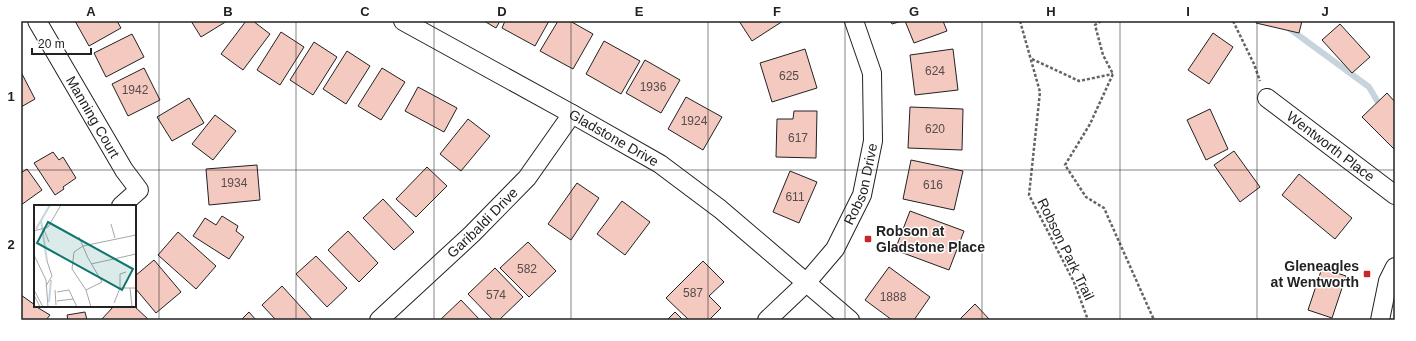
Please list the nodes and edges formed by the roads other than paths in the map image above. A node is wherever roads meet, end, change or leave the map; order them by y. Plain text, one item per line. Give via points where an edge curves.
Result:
1 (37, 21) edge
2 (403, 21) edge
3 (854, 21) edge
4 (1267, 98) road end
5 (572, 114) junction
6 (1395, 195) edge
7 (122, 205) edge
8 (1395, 267) edge
9 (806, 283) junction
10 (379, 320) edge
11 (767, 320) edge
12 (850, 320) edge
13 (1380, 320) edge

1 - 7 street, Manning Court via 124,170 139,190
2 - 5 street, Gladstone Drive
3 - 9 street, Robson Drive via 872,74 873,141 862,195 835,249
4 - 6 street, Wentworth Place
5 - 9 street, Gladstone Drive via 660,164 720,209
5 - 10 street, Garibaldi Drive via 527,178 472,234
8 - 13 street via 1388,281
9 - 11 street, Robson Drive
9 - 12 street, Gladstone Drive

